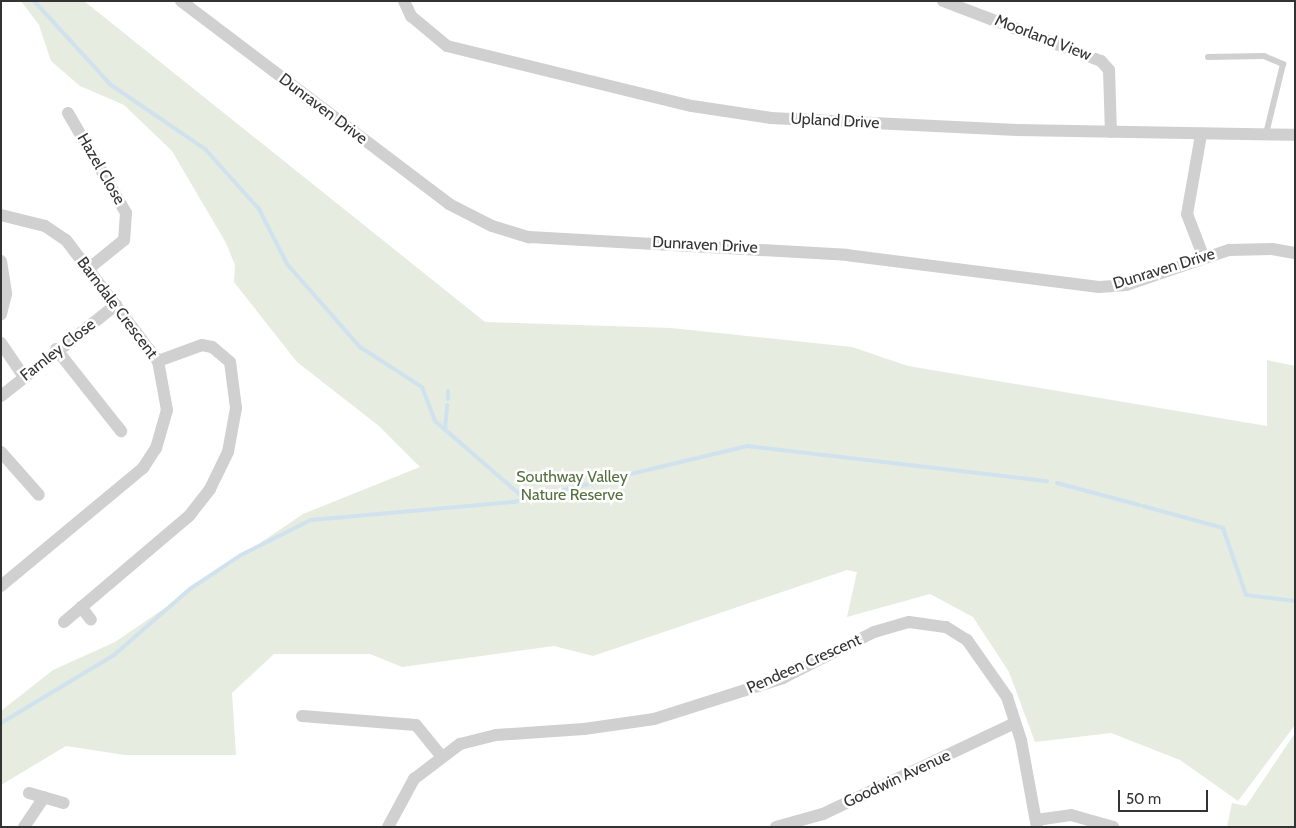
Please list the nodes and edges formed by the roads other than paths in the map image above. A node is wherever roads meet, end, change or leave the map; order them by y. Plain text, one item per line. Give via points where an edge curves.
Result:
1 (181, 1) edge
2 (404, 1) edge
3 (943, 1) edge
4 (1208, 57) dead end
5 (68, 113) dead end
6 (1111, 132) junction
7 (1266, 134) junction
8 (1201, 135) junction
9 (1295, 135) edge
10 (1, 215) edge
11 (1295, 253) edge
12 (1204, 258) junction
13 (1, 261) edge
14 (87, 270) junction
15 (116, 305) junction
16 (1, 314) edge
17 (1, 343) edge
18 (56, 349) junction
19 (158, 360) junction
20 (24, 377) junction
21 (1, 396) edge
22 (121, 431) dead end
23 (1, 452) edge
24 (39, 495) dead end
25 (1, 586) edge
26 (81, 607) junction
27 (90, 620) dead end
28 (64, 622) dead end
29 (302, 716) dead end
30 (1015, 723) junction
31 (441, 756) junction
32 (29, 792) dead end
33 (44, 797) junction
34 (64, 804) dead end
35 (1036, 823) edge
36 (24, 827) edge
37 (388, 827) edge
38 (776, 827) edge
39 (1113, 827) edge

1 - 12 street, Dunraven Drive via 448,204 492,226 529,236 846,254 1099,288 1126,285
2 - 6 street, Upland Drive via 411,16 447,46 692,106 771,118
3 - 6 street, Moorland View via 1101,61 1109,70
4 - 7 lane via 1264,56 1283,64
5 - 14 street, Hazel Close via 126,214 124,240
6 - 8 street, Upland Drive
7 - 8 street, Upland Drive
7 - 9 street, Upland Drive
8 - 12 street via 1187,214
10 - 14 street, Barndale Crescent via 45,226 66,240
11 - 12 street, Dunraven Drive via 1250,248
13 - 16 street via 6,294
14 - 15 street, Barndale Crescent
15 - 18 street, Farnley Close
15 - 19 street, Barndale Crescent
17 - 20 street
18 - 20 street, Farnley Close
18 - 22 street
19 - 25 street, Barndale Crescent via 167,410 150,458
19 - 26 street via 202,345 212,347 230,362 236,408 228,452 210,489 189,516
20 - 21 street, Farnley Close
23 - 24 street
26 - 27 street
26 - 28 street
29 - 31 street via 416,725
30 - 31 street, Pendeen Crescent via 1008,697 967,640 946,627 909,622 874,632 782,678 654,719 584,729 496,735 460,744
30 - 35 street, Pendeen Crescent
30 - 38 street, Goodwin Avenue via 823,814
31 - 37 street, Pendeen Crescent via 414,779
32 - 33 street
33 - 34 street
33 - 36 street
35 - 39 street via 1070,815

